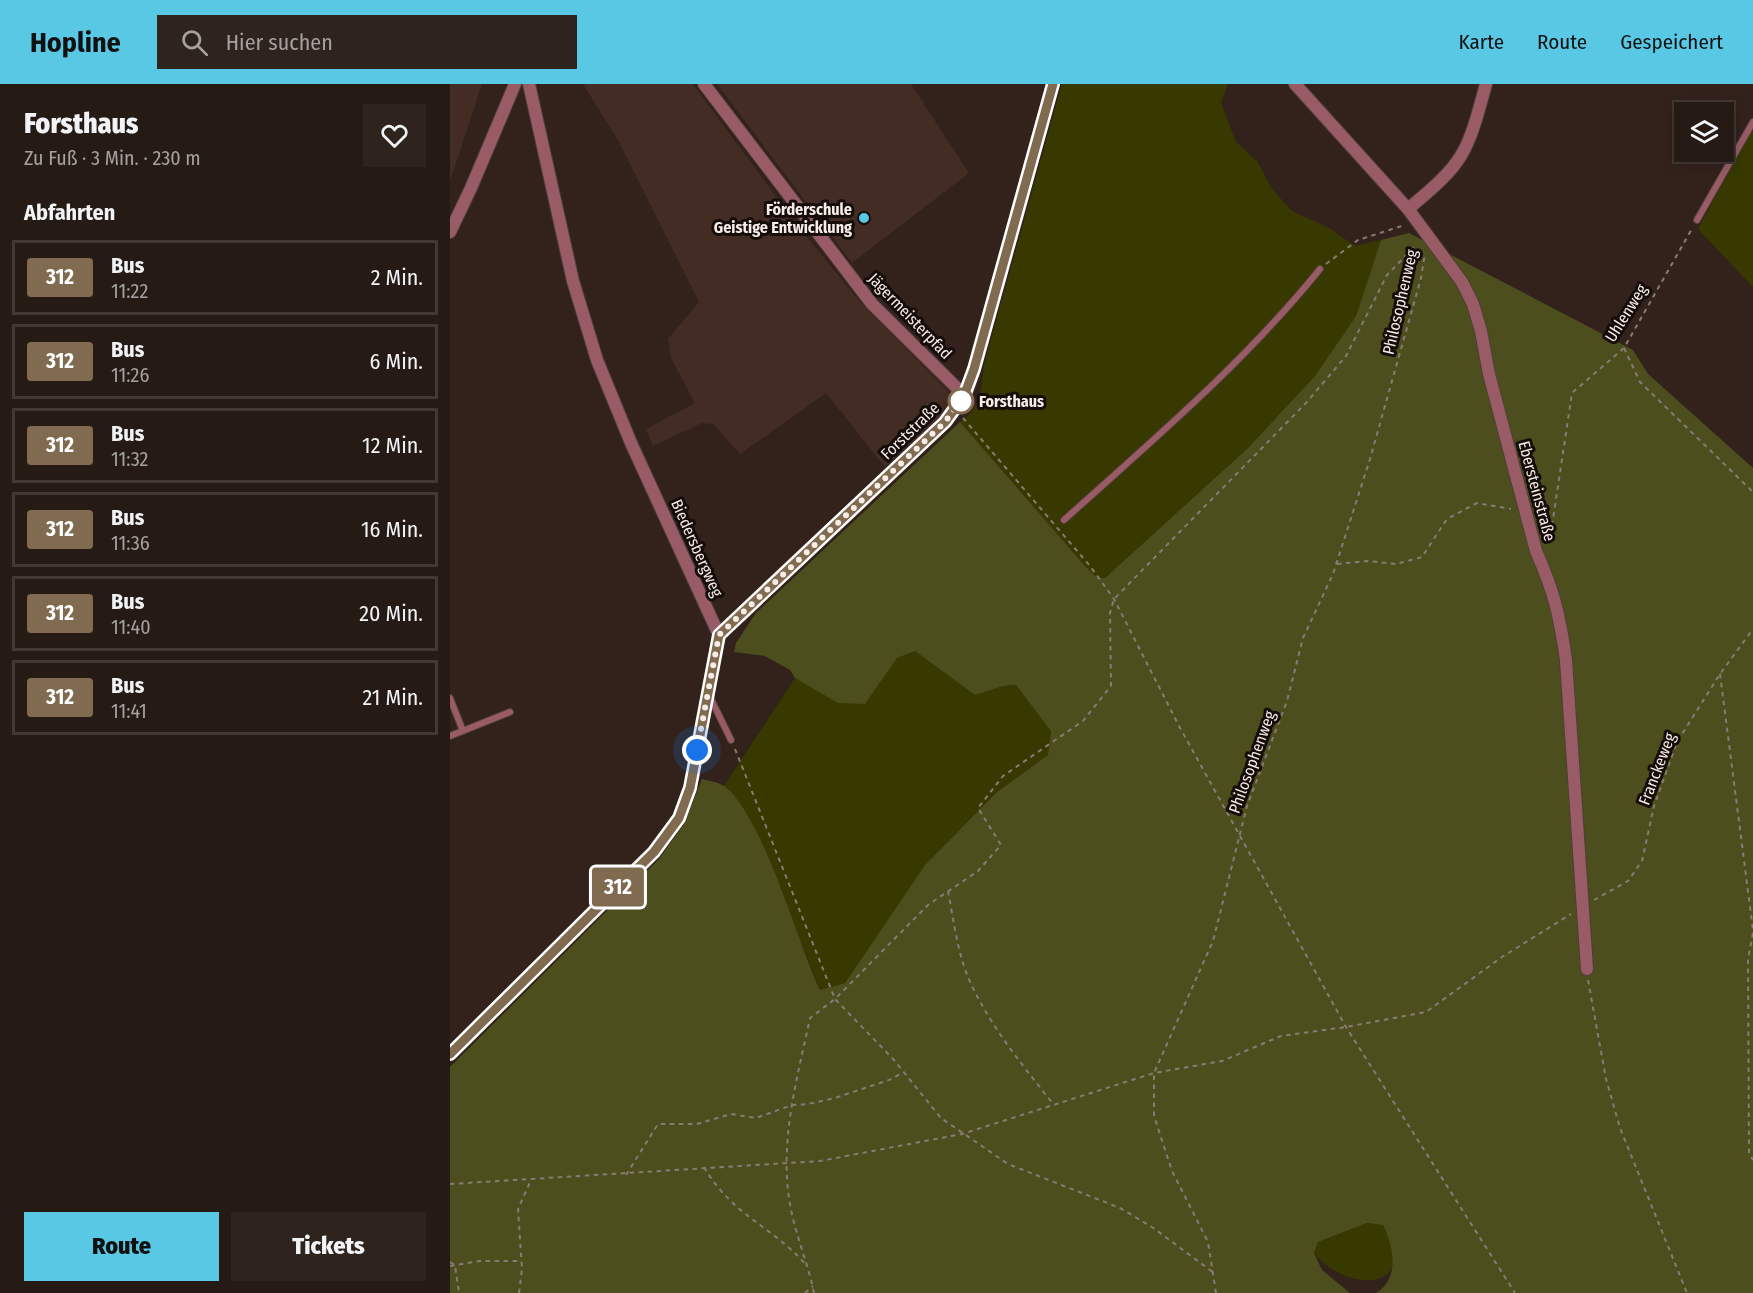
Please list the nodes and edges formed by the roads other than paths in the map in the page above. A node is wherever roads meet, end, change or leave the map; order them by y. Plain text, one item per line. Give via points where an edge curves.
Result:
1 (515, 84) edge
2 (529, 84) edge
3 (704, 84) edge
4 (1053, 84) edge
5 (1295, 84) edge
6 (1484, 85) edge
7 (1753, 122) edge
8 (1412, 214) junction
9 (1697, 220) road end
10 (450, 232) edge
11 (1320, 269) road end
12 (964, 396) junction
13 (1064, 520) dead end
14 (719, 635) junction
15 (707, 692) junction
16 (450, 698) edge
17 (510, 712) dead end
18 (463, 731) junction
19 (450, 736) edge
20 (731, 740) road end
21 (1587, 969) road end
22 (450, 1053) edge

1 - 10 street
2 - 14 street, Biedersbergweg via 573,281 597,360
3 - 12 street, Jägermeisterpfad via 872,304
4 - 12 street, Forststraße
5 - 8 street, Ebersteinstraße
6 - 8 street via 1473,136 1463,157
7 - 9 lane
8 - 21 street, Ebersteinstraße via 1449,261 1473,304 1536,551 1553,587 1566,660
11 - 13 lane via 1225,376
12 - 14 street, Forststraße via 956,409
14 - 15 street
15 - 20 lane
15 - 22 street via 690,788 673,828 654,852
16 - 18 lane
17 - 18 lane
18 - 19 lane

